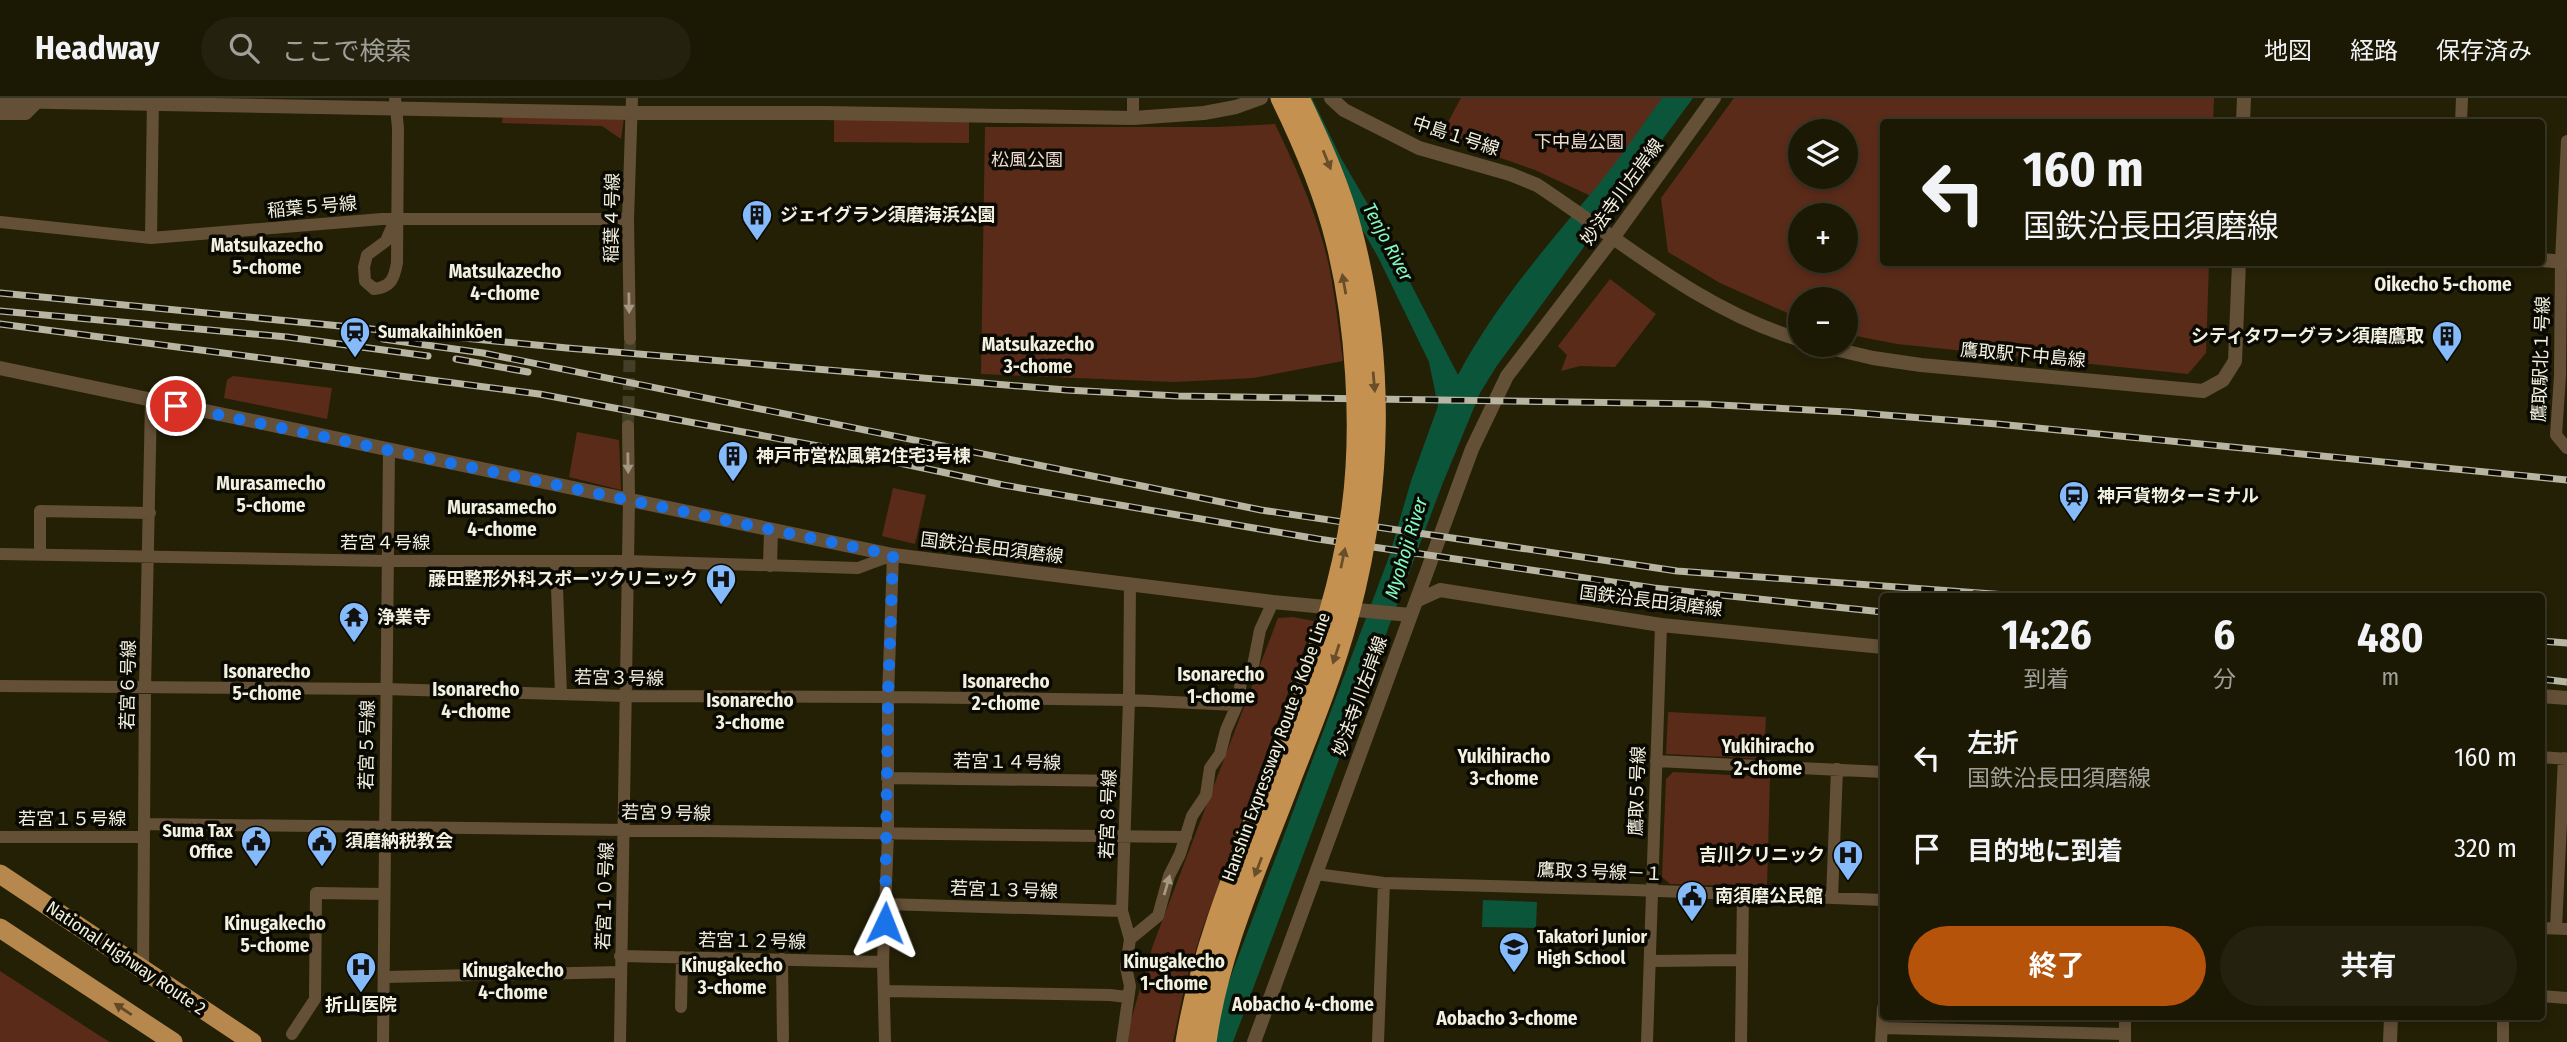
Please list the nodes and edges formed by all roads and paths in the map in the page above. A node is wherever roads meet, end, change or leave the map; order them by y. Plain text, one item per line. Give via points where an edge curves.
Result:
1 (1133, 98) edge
2 (1261, 98) edge
3 (1281, 98) edge
4 (1299, 98) edge
5 (1331, 98) edge
6 (1714, 98) edge
7 (2244, 98) edge
8 (2462, 98) edge
9 (0, 101) edge
10 (39, 101) junction
11 (153, 101) edge
12 (1234, 102) edge
13 (395, 103) edge
14 (632, 106) edge
15 (0, 114) edge
16 (1133, 118) junction
17 (2243, 119) edge
18 (2461, 119) edge
19 (2567, 141) edge
20 (396, 218) junction
21 (628, 219) junction
22 (0, 222) edge
23 (1613, 238) junction
24 (151, 239) junction
25 (2545, 260) edge
26 (2564, 262) edge
27 (2239, 266) edge
28 (1788, 336) edge
29 (630, 339) tunnel mouth
30 (1858, 354) edge
31 (0, 368) edge
32 (2564, 376) edge
33 (151, 401) junction
34 (628, 426) tunnel mouth
35 (2567, 448) edge
36 (389, 449) junction
37 (629, 500) junction
38 (150, 513) junction
39 (771, 530) junction
40 (0, 554) edge
41 (40, 554) junction
42 (893, 555) junction
43 (148, 557) junction
44 (388, 561) junction
45 (556, 561) junction
46 (627, 561) junction
47 (770, 565) junction
48 (1129, 584) junction
49 (1416, 601) junction
50 (1273, 602) junction
51 (1410, 615) junction
52 (1661, 625) junction
53 (1880, 647) edge
54 (0, 686) edge
55 (145, 688) junction
56 (385, 689) junction
57 (561, 694) junction
58 (625, 696) junction
59 (2545, 696) edge
60 (888, 697) junction
61 (2567, 698) edge
62 (1129, 700) junction
63 (1237, 705) junction
64 (2545, 757) edge
65 (2566, 758) edge
66 (1656, 761) junction
67 (1837, 769) junction
68 (1880, 772) edge
69 (887, 778) junction
70 (1126, 781) junction
71 (384, 826) junction
72 (625, 830) junction
73 (145, 831) junction
74 (888, 833) junction
75 (1125, 836) junction
76 (0, 837) edge
77 (1186, 837) junction
78 (0, 874) edge
79 (1316, 874) junction
80 (1384, 883) junction
81 (1654, 891) junction
82 (384, 894) junction
83 (1743, 894) junction
84 (1832, 898) junction
85 (1880, 900) edge
86 (886, 905) junction
87 (1122, 911) junction
88 (0, 913) edge
89 (0, 928) edge
90 (2562, 928) edge
91 (1130, 939) junction
92 (620, 956) junction
93 (682, 957) junction
94 (782, 959) junction
95 (1742, 960) junction
96 (1651, 961) junction
97 (883, 962) junction
98 (143, 971) junction
99 (621, 972) junction
100 (73, 976) junction
101 (384, 977) junction
102 (885, 991) junction
103 (2545, 996) edge
104 (1127, 997) junction
105 (2567, 998) edge
106 (681, 1007) dead end
107 (1882, 1020) edge
108 (2125, 1020) edge
109 (2391, 1020) edge
110 (2503, 1020) edge
111 (2003, 1023) edge
112 (1882, 1028) junction
113 (292, 1034) dead end
114 (1960, 1035) edge
115 (2125, 1038) edge
116 (783, 1039) dead end
117 (173, 1042) edge
118 (252, 1042) edge
119 (383, 1042) edge
120 (620, 1042) edge
121 (885, 1042) edge
122 (1122, 1042) edge
123 (1186, 1042) edge
124 (1206, 1042) edge
125 (1254, 1042) edge
126 (1378, 1042) edge
127 (1647, 1042) edge
128 (1741, 1042) edge
129 (1881, 1042) edge
130 (2390, 1042) edge
131 (2503, 1042) edge

1 - 16 street
2 - 12 street
123 -> 3 highway, Hanshin Expressway Route 3 Kobe Line, bridge via 1203,964 1329,615 1352,508 1356,391 1345,289 1324,204
4 -> 124 highway, Hanshin Expressway Route 3 Kobe Line, bridge via 1337,186 1364,290 1375,397 1371,507 1348,617 1226,955
5 - 23 street, 中島１号線 via 1344,110 1419,148 1537,185
6 - 23 street, 妙法寺川左岸線
7 - 17 street
8 - 18 street
9 - 10 street
10 - 11 street
10 - 15 street via 26,114
11 - 13 street
11 - 24 street
12 - 16 street via 1204,113
13 - 14 street
13 - 20 street
14 - 16 street
14 - 21 street, 稲葉４号線
19 - 26 street, 鷹取駅北１号線
20 - 20 street via 394,279 385,288 374,289 365,281 367,255 386,241
20 - 21 street, 稲葉５号線
20 - 24 street, 稲葉５号線
21 -> 29 street, 稲葉４号線
22 - 24 street, 稲葉５号線
23 - 28 street via 1708,302
23 - 49 street, 妙法寺川左岸線 via 1507,376 1472,449
25 - 26 street
26 - 32 street, 鷹取駅北１号線
27 - 30 street, 鷹取駅下中島線 via 2235,361 2223,380 2203,391 1922,365
31 - 33 street, 国鉄沿長田須磨線
32 - 35 street, 鷹取駅北１号線 via 2556,435
33 - 36 street, 国鉄沿長田須磨線
33 - 38 street, 若宮６号線
34 -> 37 street
36 - 37 street, 国鉄沿長田須磨線
36 - 44 street, 若宮５号線
37 - 39 street, 国鉄沿長田須磨線
37 - 46 street, 若宮１０号線
38 - 41 street via 40,511
38 - 43 street, 若宮６号線
39 - 42 street, 国鉄沿長田須磨線
39 - 47 street
40 - 41 street, 若宮４号線
41 - 43 street, 若宮４号線
42 - 47 street, 若宮４号線 via 858,568
42 - 48 street, 国鉄沿長田須磨線
42 - 60 street
43 - 44 street, 若宮４号線
43 - 55 street, 若宮６号線
44 - 45 street, 若宮４号線
44 - 56 street, 若宮５号線
45 - 46 street, 若宮４号線
45 - 57 street
46 - 47 street, 若宮４号線
46 - 58 street, 若宮１０号線
48 - 50 street, 国鉄沿長田須磨線
48 - 62 street, 若宮８号線
49 - 51 street, 妙法寺川左岸線
49 - 52 street, 国鉄沿長田須磨線 via 1440,590
50 - 51 street, 国鉄沿長田須磨線
50 - 63 street via 1253,666 1241,682
51 - 79 street, 妙法寺川左岸線
52 - 53 street, 国鉄沿長田須磨線
52 - 66 street, 鷹取５号線
54 - 55 street, 若宮３号線
55 - 56 street, 若宮３号線
55 - 73 street, 若宮６号線
56 - 57 street, 若宮３号線
56 - 71 street, 若宮５号線
57 - 58 street, 若宮３号線
58 - 60 street, 若宮３号線
58 - 72 street, 若宮１０号線
59 - 61 street
60 - 62 street, 若宮３号線
60 - 69 street
62 - 63 street, 若宮３号線
62 - 70 street, 若宮８号線
63 - 77 street via 1220,754 1210,768 1206,795 1192,816
64 - 65 street
65 - 90 street
66 - 67 street
66 - 81 street, 鷹取５号線
67 - 68 street
67 - 84 street
69 - 70 street, 若宮１４号線
69 - 74 street
70 - 75 street, 若宮８号線
71 - 72 street, 若宮９号線
71 - 73 street, 若宮９号線
71 - 82 street, 若宮５号線
72 - 74 street, 若宮９号線
72 - 92 street, 若宮１０号線
73 - 76 street, 若宮１５号線
73 - 98 street, 若宮６号線
74 - 75 street, 若宮９号線
74 - 86 street
75 - 77 street, 若宮９号線
75 - 87 street, 若宮８号線
91 -> 77 street via 1158,916
78 - 98 highway, National Highway Route 2
79 - 80 street, 鷹取３号線－１
79 - 125 street, 妙法寺川左岸線
80 - 81 street, 鷹取３号線－１
80 - 126 street
81 - 83 street, 鷹取３号線－１
81 - 96 street, 鷹取５号線
82 - 101 street, 若宮５号線
82 - 113 street via 316,893 315,999
83 - 84 street, 鷹取３号線－１
83 - 95 street
84 - 85 street, 鷹取３号線－１
86 - 87 street, 若宮１３号線
86 - 97 street
87 - 91 street, 若宮８号線
88 - 100 highway via 51,950
89 - 100 highway
91 - 104 street, 若宮８号線
92 - 93 street, 若宮１２号線
92 - 99 street, 若宮１０号線
93 - 94 street, 若宮１２号線
93 - 106 street
94 - 97 street, 若宮１２号線
94 - 116 street
95 - 96 street
95 - 128 street
96 - 127 street, 鷹取５号線
97 - 102 street
98 - 118 highway, National Highway Route 2
99 - 101 street
99 - 120 street, 若宮１０号線
117 -> 100 highway
101 - 119 street, 若宮５号線
102 - 104 street
102 - 121 street
103 - 105 street
104 - 122 street, 若宮８号線
107 - 112 street
108 - 115 street
109 - 130 street
110 - 131 street
111 - 114 street
111 - 115 street
112 - 114 street
112 - 129 street

